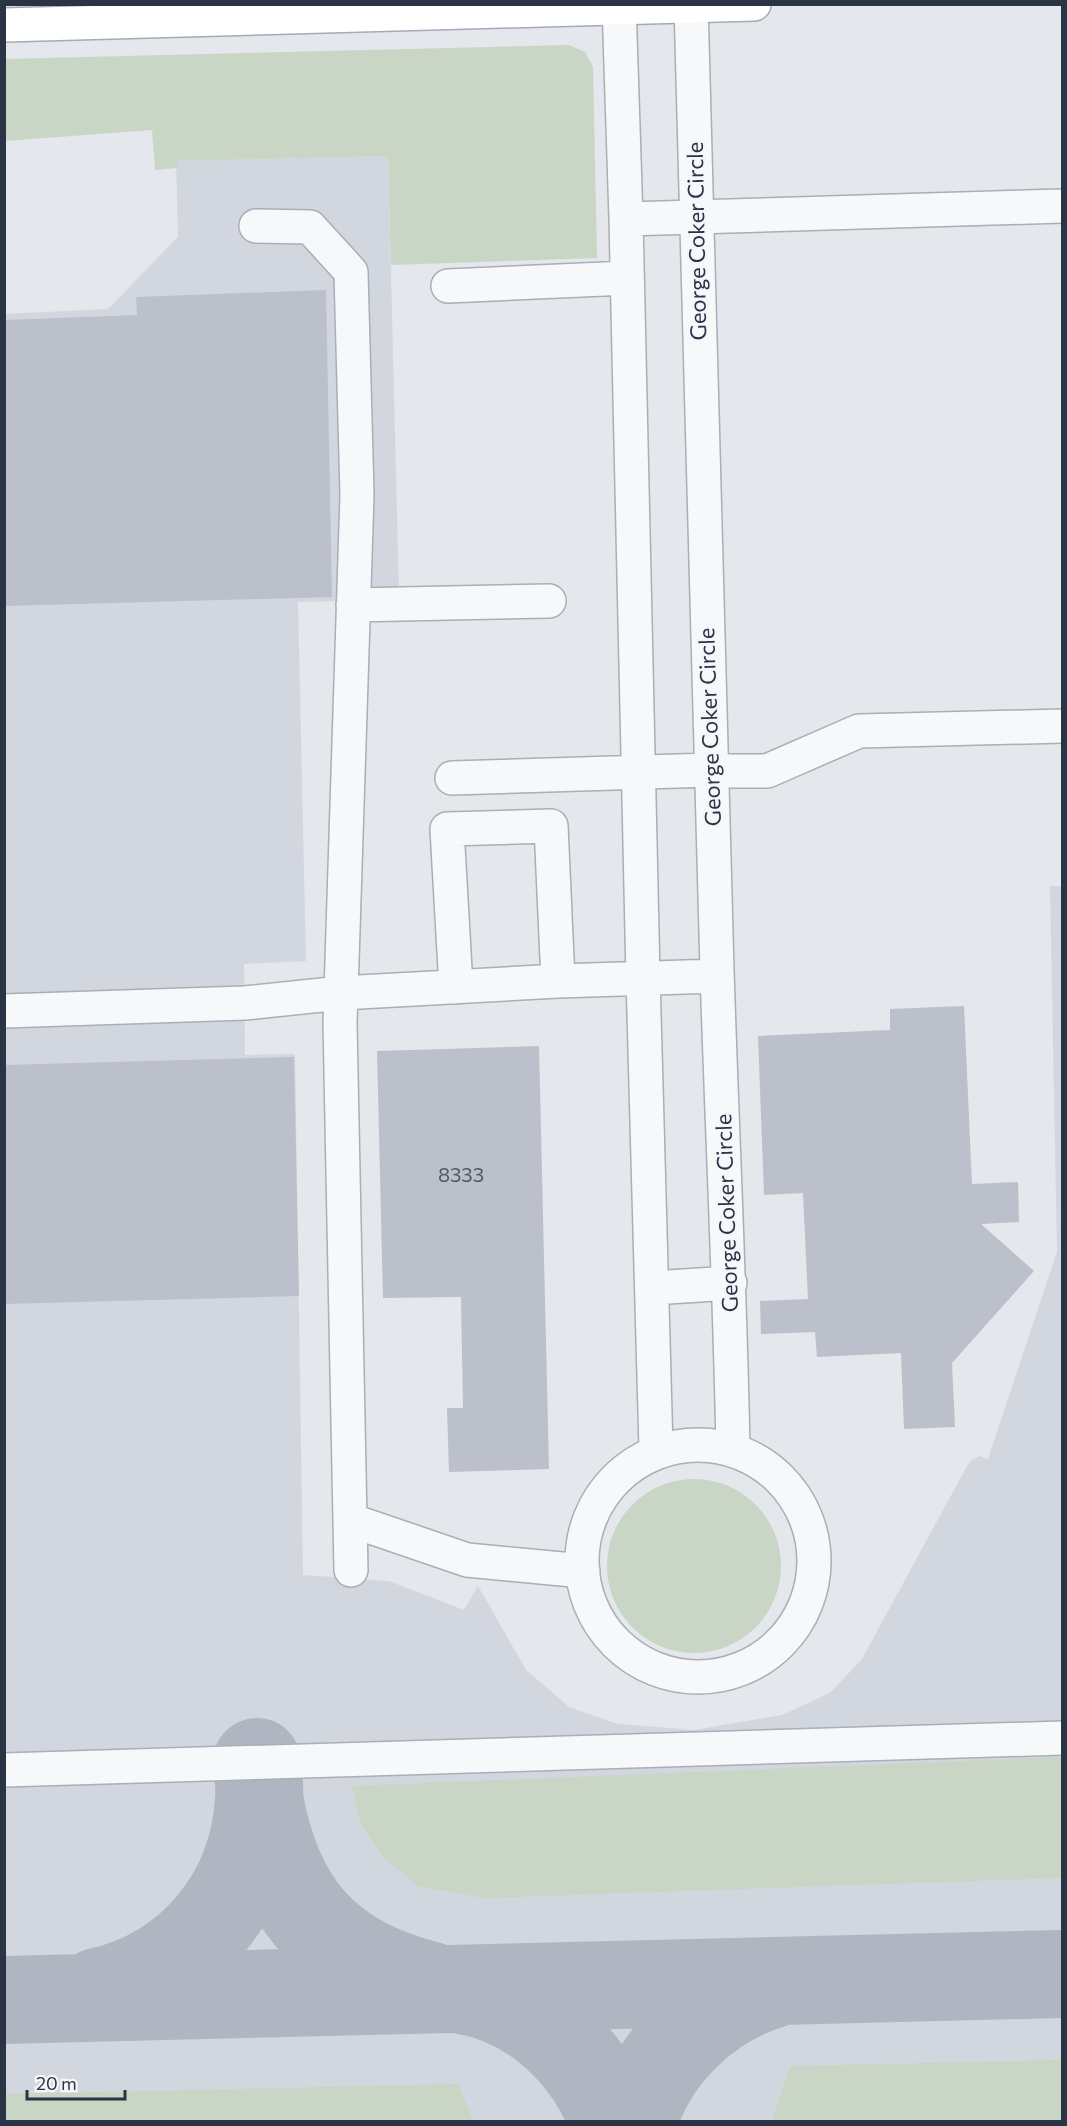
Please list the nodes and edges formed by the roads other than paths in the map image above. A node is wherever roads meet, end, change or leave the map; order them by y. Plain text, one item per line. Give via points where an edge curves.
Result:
1 (754, 4) edge
2 (691, 5) edge
3 (619, 7) edge
4 (4, 25) edge
5 (1062, 206) edge
6 (695, 216) junction
7 (626, 219) junction
8 (256, 226) dead end
9 (627, 278) junction
10 (448, 286) dead end
11 (549, 601) dead end
12 (353, 605) junction
13 (1062, 726) edge
14 (718, 771) junction
15 (639, 773) junction
16 (452, 778) dead end
17 (717, 976) junction
18 (643, 977) junction
19 (558, 981) junction
20 (456, 987) junction
21 (341, 993) junction
22 (4, 1011) edge
23 (730, 1283) junction
24 (653, 1288) junction
25 (656, 1449) junction
26 (733, 1449) junction
27 (350, 1520) junction
28 (351, 1570) dead end
29 (583, 1571) junction
30 (1062, 1738) edge
31 (4, 1770) edge

1 - 2 main road
2 - 3 main road
2 - 6 street, George Coker Circle
3 - 4 main road
3 - 7 street
5 - 6 street
6 - 7 street
6 - 14 street, George Coker Circle
7 - 9 street
8 - 12 street via 310,227 351,272 357,495
9 - 10 street
9 - 15 street
11 - 12 street
12 - 21 street
13 - 14 street via 859,731 767,771
14 - 15 street
14 - 17 street, George Coker Circle
15 - 16 street
15 - 18 street
17 - 18 street
17 - 23 street, George Coker Circle
18 - 19 street
18 - 24 street
19 - 20 street
19 - 20 street via 551,826 447,829
20 - 21 street
21 - 22 street via 244,1003
21 - 27 street
23 - 24 street
23 - 26 street, George Coker Circle
24 - 25 street
25 - 26 street
25 - 29 street via 629,1467 605,1491 591,1515 582,1549
26 - 29 street via 767,1466 794,1494 812,1537 814,1570 804,1609 779,1644 755,1663 723,1675 689,1677 654,1669 625,1653 598,1622 584,1588
27 - 28 street
27 - 29 street via 467,1560
30 - 31 street

